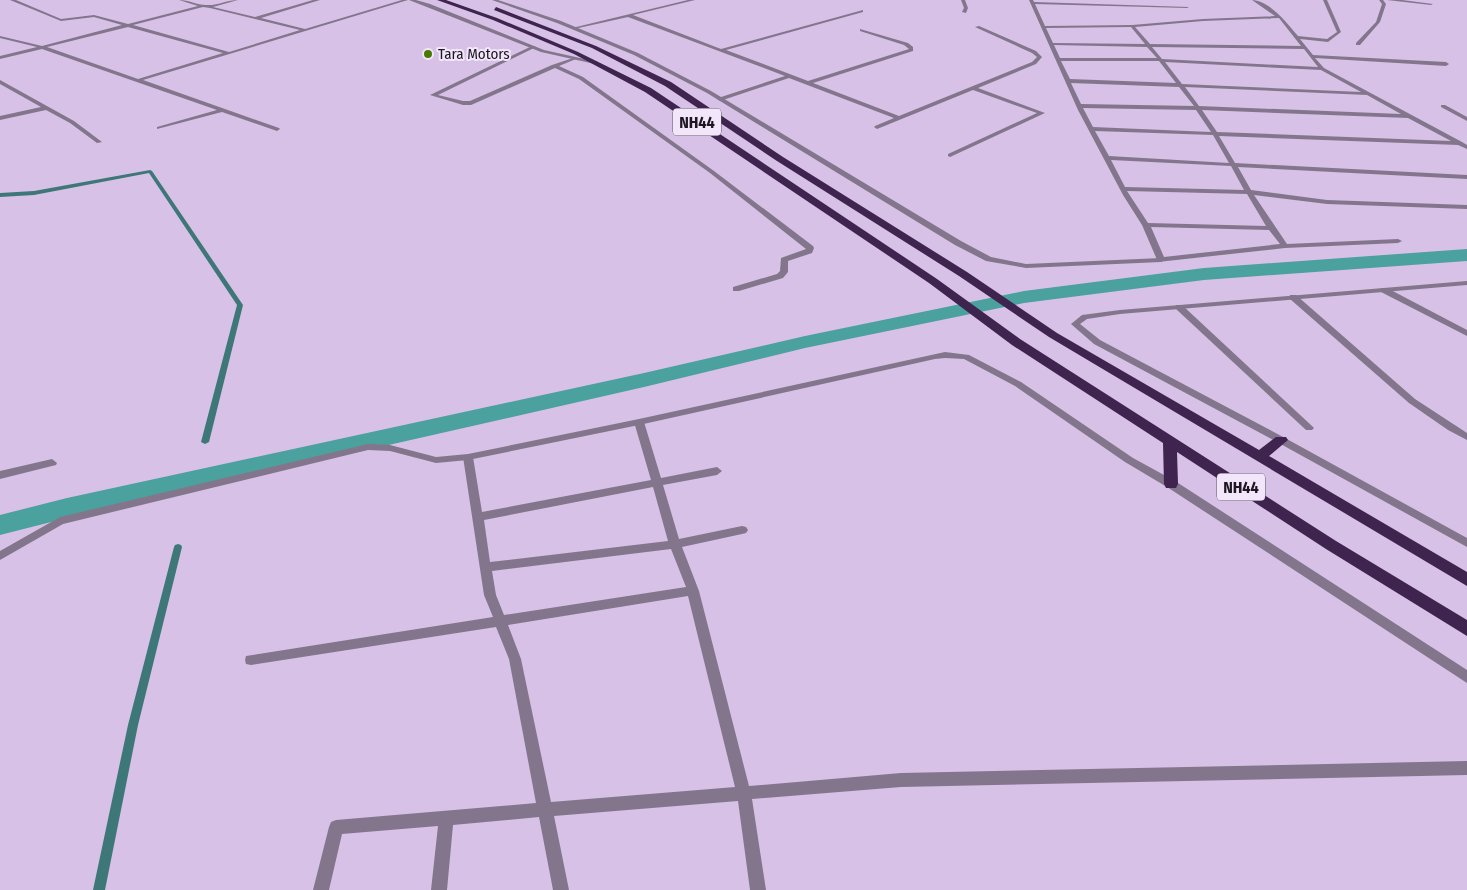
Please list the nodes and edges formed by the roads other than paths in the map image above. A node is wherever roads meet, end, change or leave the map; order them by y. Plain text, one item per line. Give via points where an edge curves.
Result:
1 (12, 0) edge
2 (138, 0) edge
3 (149, 0) edge
4 (181, 0) edge
5 (236, 0) edge
6 (318, 0) edge
7 (406, 0) edge
8 (411, 0) edge
9 (440, 0) edge
10 (494, 0) edge
11 (693, 0) edge
12 (963, 0) edge
13 (1178, 0) edge
14 (1254, 0) edge
15 (1324, 0) edge
16 (1381, 0) edge
17 (1389, 0) edge
18 (1032, 2) edge
19 (1431, 4) dead end
20 (485, 6) dead end
21 (206, 7) junction
22 (1186, 7) junction
23 (861, 11) dead end
24 (1192, 11) dead end
25 (964, 12) dead end
26 (628, 15) junction
27 (1197, 16) dead end
28 (1280, 17) junction
29 (256, 18) junction
30 (1203, 20) junction
31 (126, 25) junction
32 (1132, 26) junction
33 (977, 27) dead end
34 (1044, 27) junction
35 (574, 28) junction
36 (304, 30) junction
37 (862, 30) dead end
38 (0, 37) edge
39 (1296, 37) junction
40 (1051, 44) junction
41 (1148, 44) junction
42 (1358, 44) dead end
43 (42, 47) junction
44 (534, 47) junction
45 (1305, 48) junction
46 (721, 50) junction
47 (228, 53) junction
48 (1312, 56) junction
49 (0, 58) edge
50 (574, 58) junction
51 (1058, 59) junction
52 (1161, 60) junction
53 (595, 62) junction
54 (1446, 64) dead end
55 (554, 66) junction
56 (1322, 69) junction
57 (790, 76) junction
58 (139, 80) junction
59 (1068, 81) junction
60 (0, 82) edge
61 (809, 83) junction
62 (1179, 85) junction
63 (973, 88) junction
64 (1370, 94) junction
65 (720, 99) junction
66 (1079, 106) junction
67 (1443, 106) dead end
68 (46, 108) junction
69 (1196, 108) junction
70 (222, 110) junction
71 (1409, 116) junction
72 (0, 118) edge
73 (900, 118) junction
74 (1467, 119) edge
75 (877, 127) dead end
76 (159, 128) dead end
77 (278, 129) dead end
78 (1091, 129) junction
79 (1215, 134) junction
80 (99, 142) dead end
81 (1460, 143) junction
82 (1467, 147) edge
83 (950, 155) dead end
84 (1107, 158) junction
85 (1233, 164) junction
86 (1467, 178) edge
87 (1123, 189) junction
88 (1248, 192) junction
89 (1467, 207) edge
90 (1146, 225) junction
91 (1270, 228) junction
92 (1398, 241) dead end
93 (1285, 246) junction
94 (1161, 260) junction
95 (1467, 283) edge
96 (736, 289) dead end
97 (1384, 290) junction
98 (1293, 297) junction
99 (1179, 306) junction
100 (1467, 333) edge
101 (639, 422) junction
102 (1309, 428) dead end
103 (1467, 437) edge
104 (1281, 440) junction
105 (1170, 441) junction
106 (468, 457) junction
107 (1259, 457) junction
108 (52, 463) dead end
109 (717, 471) dead end
110 (0, 475) edge
111 (656, 483) junction
112 (1171, 484) junction
113 (478, 517) junction
114 (742, 530) dead end
115 (1467, 543) edge
116 (675, 544) junction
117 (0, 556) edge
118 (486, 566) junction
119 (1467, 580) edge
120 (693, 591) junction
121 (501, 621) junction
122 (1467, 629) edge
123 (251, 660) dead end
124 (1467, 677) edge
125 (1467, 768) edge
126 (744, 793) junction
127 (545, 810) junction
128 (446, 817) junction
129 (321, 890) edge
130 (439, 890) edge
131 (561, 890) edge
132 (758, 890) edge

1 - 31 street via 61,20 91,16
2 - 3 street
4 - 21 street
5 - 21 street
6 - 29 street
7 - 36 street
8 - 44 street
9 - 53 highway, NH44 via 495,19
10 - 35 street
11 - 26 street
12 - 25 street
13 - 22 street
14 - 28 street
15 - 39 street via 1339,32 1328,41
16 - 42 street via 1384,4 1378,22
17 - 19 street
18 - 22 street
18 - 34 street
20 - 107 highway, NH44 via 594,47 668,84 1053,335
21 - 29 street
21 - 31 street
22 - 24 street
23 - 46 street
26 - 35 street
26 - 46 street
27 - 30 street
28 - 30 street
28 - 39 street
29 - 36 street
30 - 32 street
31 - 43 street
31 - 47 street
32 - 34 street
32 - 41 street
33 - 63 street via 1040,57 1034,63
34 - 40 street
35 - 65 street via 636,54
36 - 47 street
37 - 61 street via 906,44 911,50
38 - 43 street
39 - 45 street
40 - 41 street
40 - 51 street
41 - 45 street
41 - 52 street
43 - 49 street
43 - 58 street
44 - 50 street
44 - 55 street via 433,95 471,103
45 - 48 street
46 - 57 street
47 - 58 street
48 - 54 street
48 - 56 street
50 - 53 street
50 - 55 street
51 - 52 street
51 - 59 street
52 - 56 street
52 - 62 street
53 - 105 highway, NH44 via 648,90 933,281 1016,342
55 - 96 street via 581,78 712,172 810,248 784,260 782,275
56 - 64 street
57 - 61 street
57 - 65 street
58 - 70 street
59 - 62 street
59 - 66 street
60 - 68 street
61 - 73 street
62 - 64 street
62 - 69 street
63 - 73 street
63 - 83 street via 1042,113
64 - 71 street
65 - 94 street via 989,259 1026,266
66 - 69 street
66 - 78 street
67 - 74 street
68 - 72 street
68 - 80 street
69 - 71 street
69 - 79 street
70 - 76 street
70 - 77 street
71 - 81 street
73 - 75 street
78 - 79 street
78 - 84 street
79 - 81 street
79 - 85 street
81 - 82 street
84 - 85 street
84 - 87 street
85 - 86 street
85 - 88 street
87 - 88 street
87 - 90 street
88 - 89 street via 1327,202
88 - 91 street
90 - 91 street
90 - 94 street
91 - 93 street
92 - 93 street
93 - 94 street
95 - 97 street
97 - 98 street
97 - 100 street
98 - 99 street
98 - 103 street via 1412,401
99 - 102 street
99 - 104 street via 1085,317 1076,324 1097,342
101 - 106 street
101 - 111 street
101 - 112 street via 935,356 956,355 975,360 1025,388 1129,460
104 - 107 highway
104 - 115 street
105 - 112 highway
105 - 122 highway, NH44
106 - 113 street
106 - 117 street via 436,460 390,448 368,447 60,521
107 - 119 highway, NH44
108 - 110 street
109 - 111 street
111 - 113 street
111 - 116 street
112 - 124 street
113 - 118 street
114 - 116 street
116 - 118 street
116 - 120 street
118 - 121 street via 490,595
120 - 121 street
120 - 126 street
121 - 123 street
121 - 127 street via 515,659
125 - 126 street via 901,780
126 - 127 street
126 - 132 street
127 - 128 street
127 - 131 street
128 - 129 street via 336,827
128 - 130 street

